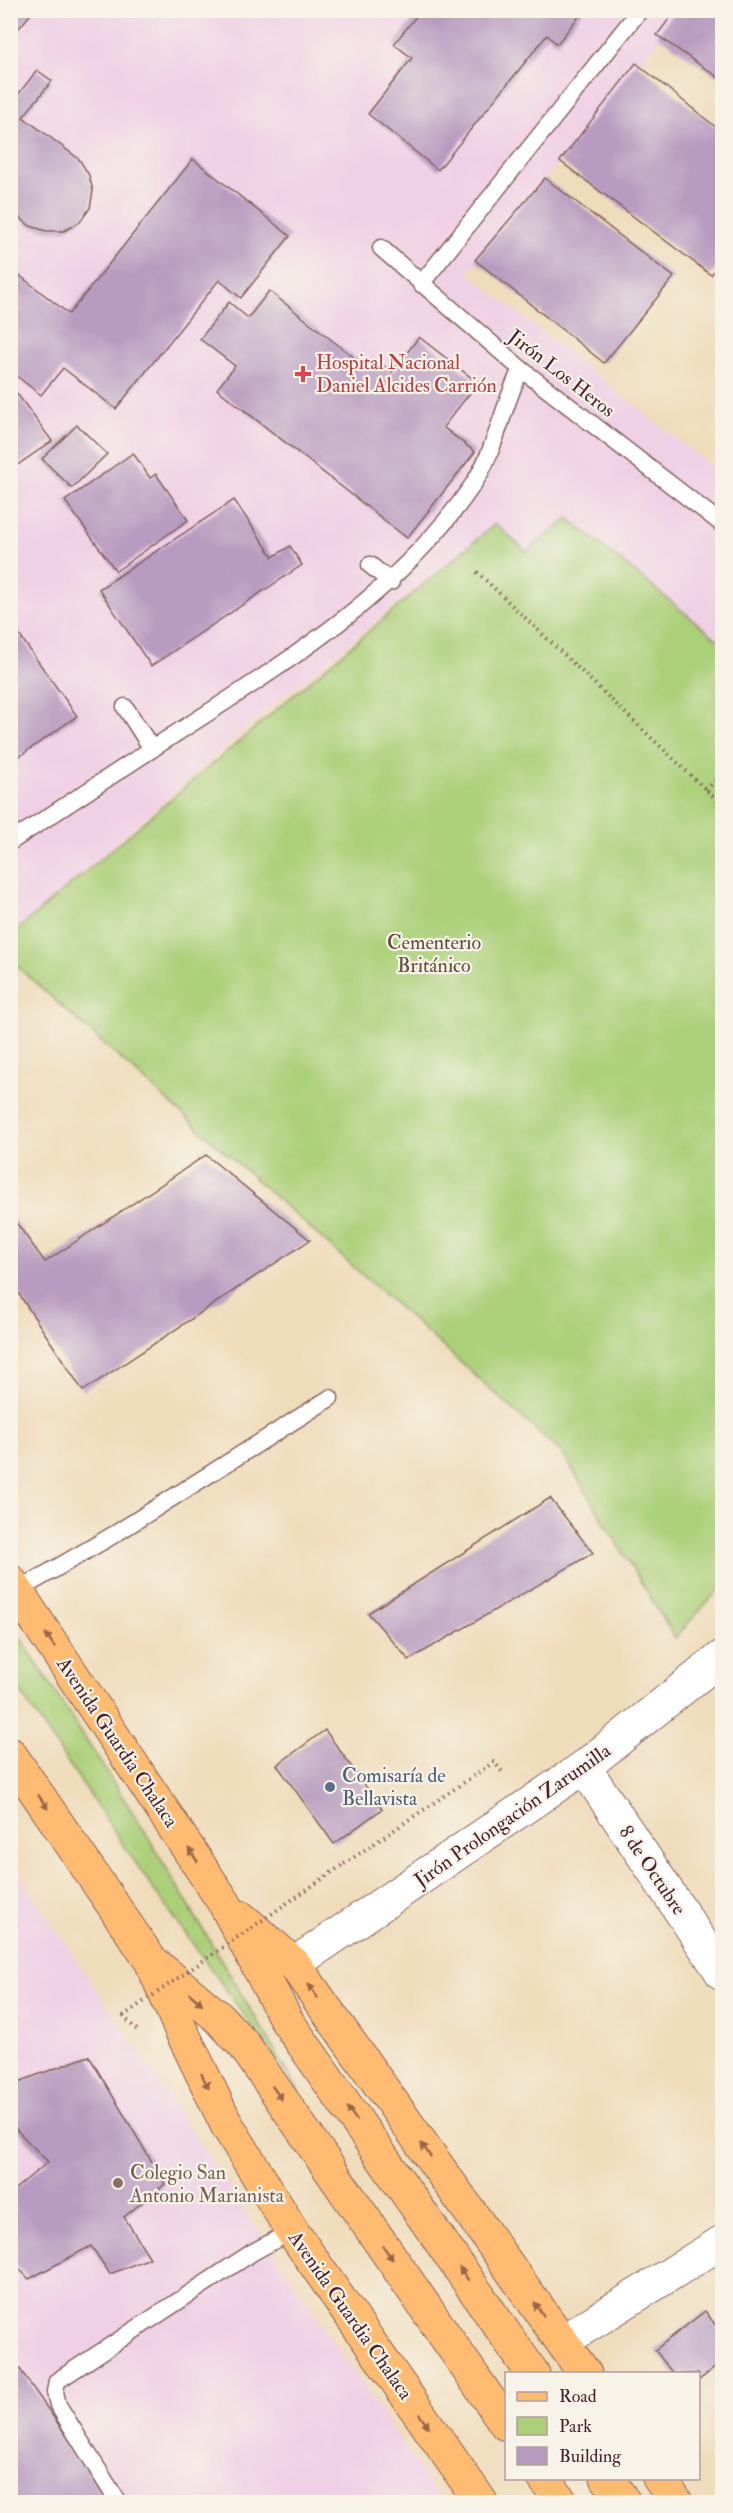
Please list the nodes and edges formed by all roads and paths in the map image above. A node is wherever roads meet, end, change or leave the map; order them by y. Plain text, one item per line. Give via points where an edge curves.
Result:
1 (640, 10) edge
2 (381, 249) dead end
3 (420, 284) junction
4 (521, 369) junction
5 (723, 524) edge
6 (370, 565) dead end
7 (477, 572) dead end
8 (391, 582) junction
9 (124, 707) dead end
10 (152, 749) junction
11 (723, 774) edge
12 (706, 790) junction
13 (723, 805) edge
14 (10, 842) edge
15 (330, 1398) dead end
16 (14, 1586) edge
17 (723, 1657) edge
18 (10, 1754) edge
19 (584, 1767) junction
20 (528, 1808) junction
21 (225, 1904) junction
22 (151, 1961) junction
23 (294, 1964) junction
24 (723, 1973) edge
25 (123, 2016) dead end
26 (292, 2231) junction
27 (723, 2242) edge
28 (563, 2341) junction
29 (532, 2372) edge
30 (584, 2372) edge
31 (505, 2421) edge
32 (545, 2480) edge
33 (608, 2480) edge
34 (660, 2480) edge
35 (118, 2502) edge
36 (481, 2502) edge
37 (561, 2502) edge
38 (624, 2502) edge
39 (676, 2502) edge

1 - 3 lane
2 - 3 lane, Jirón Los Heros
3 - 4 lane, Jirón Los Heros
4 - 5 lane, Jirón Los Heros
4 - 8 lane via 474,484
6 - 8 lane
7 - 12 path
8 - 10 lane via 324,636
9 - 10 lane
10 - 14 lane
11 - 12 path
12 - 13 path
15 - 16 lane via 115,1534
21 -> 16 main road, Avenida Guardia Chalaca
17 - 19 street, Jirón Prolongación Zarumilla
18 -> 22 main road, Avenida Guardia Chalaca
19 - 20 street, Jirón Prolongación Zarumilla
19 - 24 street, 8 de Octubre
20 - 23 street, Jirón Prolongación Zarumilla
20 - 25 path, bridge via 494,1762
21 - 23 main road, Avenida Guardia Chalaca
29 -> 21 main road, Avenida Guardia Chalaca via 287,2021
22 -> 26 main road, Avenida Guardia Chalaca via 227,2125
22 -> 31 main road, Avenida Guardia Chalaca via 219,2018 244,2045
28 -> 23 main road, Avenida Guardia Chalaca
26 - 35 lane via 253,2252 57,2381 58,2405
26 -> 36 main road, Avenida Guardia Chalaca
27 - 28 street
28 - 30 main road, Avenida Guardia Chalaca
32 - 37 main road
33 - 38 main road
34 - 39 main road

